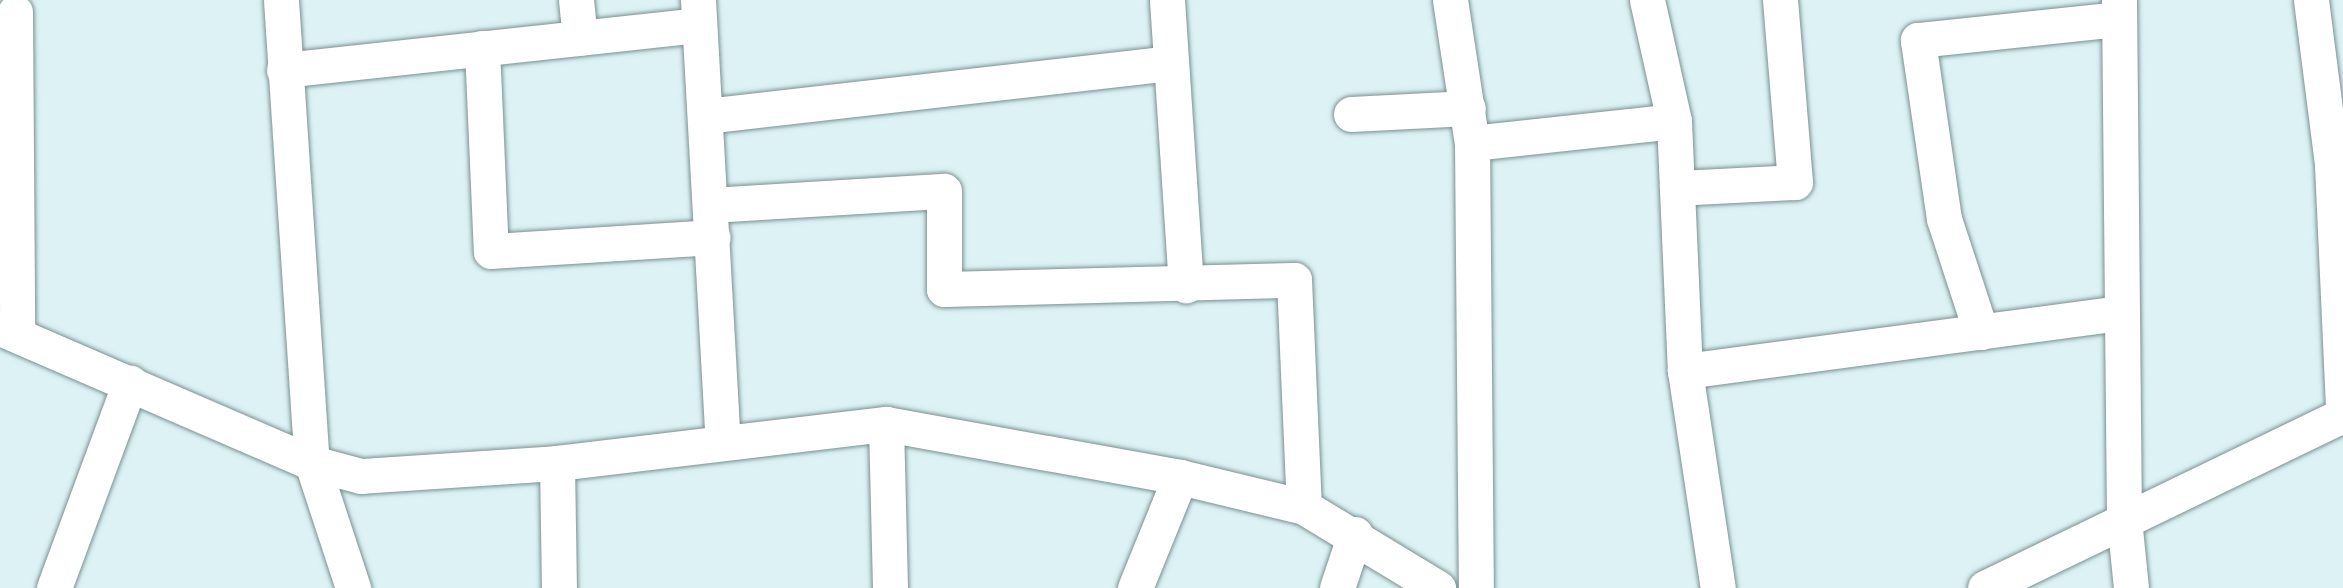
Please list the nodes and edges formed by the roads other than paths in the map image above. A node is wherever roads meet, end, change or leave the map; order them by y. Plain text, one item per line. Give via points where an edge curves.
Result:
1 (281, 0) edge
2 (576, 0) edge
3 (1167, 0) edge
4 (1450, 0) edge
5 (1647, 0) edge
6 (1780, 0) edge
7 (2311, 0) edge
8 (2119, 10) edge
9 (15, 12) dead end
10 (698, 13) edge
11 (580, 37) junction
12 (482, 48) junction
13 (1170, 63) junction
14 (284, 70) junction
15 (1468, 108) junction
16 (1351, 114) dead end
17 (706, 116) junction
18 (1674, 121) junction
19 (1472, 143) junction
20 (1677, 188) junction
21 (713, 221) junction
22 (1186, 285) junction
23 (2121, 313) junction
24 (2340, 325) edge
25 (9, 331) edge
26 (1981, 332) junction
27 (1685, 371) junction
28 (130, 383) junction
29 (2343, 408) edge
30 (2343, 415) edge
31 (886, 424) junction
32 (723, 442) junction
33 (312, 463) junction
34 (557, 463) junction
35 (1180, 477) junction
36 (1304, 507) junction
37 (2124, 519) junction
38 (1355, 534) junction
39 (54, 588) edge
40 (354, 588) edge
41 (559, 588) edge
42 (890, 588) edge
43 (1135, 588) edge
44 (1337, 588) edge
45 (1438, 588) edge
46 (1476, 588) edge
47 (1718, 588) edge
48 (1986, 588) edge
49 (2132, 588) edge

1 - 14 street
2 - 11 street
3 - 13 street
4 - 15 street
5 - 18 street
6 - 20 street via 1795,182
7 - 24 street via 2332,165
8 - 23 street
8 - 26 street via 1918,40 1944,219
9 - 25 street
10 - 11 street
10 - 17 street
11 - 12 street
12 - 14 street
12 - 21 street via 491,251
13 - 17 street
13 - 22 street
14 - 33 street
15 - 16 street
15 - 19 street
17 - 21 street
18 - 19 street
18 - 20 street
19 - 46 street
20 - 27 street
21 - 22 street via 944,191 944,289
21 - 32 street
22 - 36 street via 1294,280
23 - 26 street
23 - 37 street
24 - 29 street
25 - 28 street
26 - 27 street
27 - 47 street
28 - 33 street
28 - 39 street
30 - 37 street
31 - 32 street
31 - 35 street
31 - 42 street
32 - 34 street
33 - 34 street via 360,476 397,477
33 - 40 street
34 - 41 street
35 - 36 street
35 - 43 street
36 - 38 street
37 - 48 street
37 - 49 street
38 - 44 street
38 - 45 street

